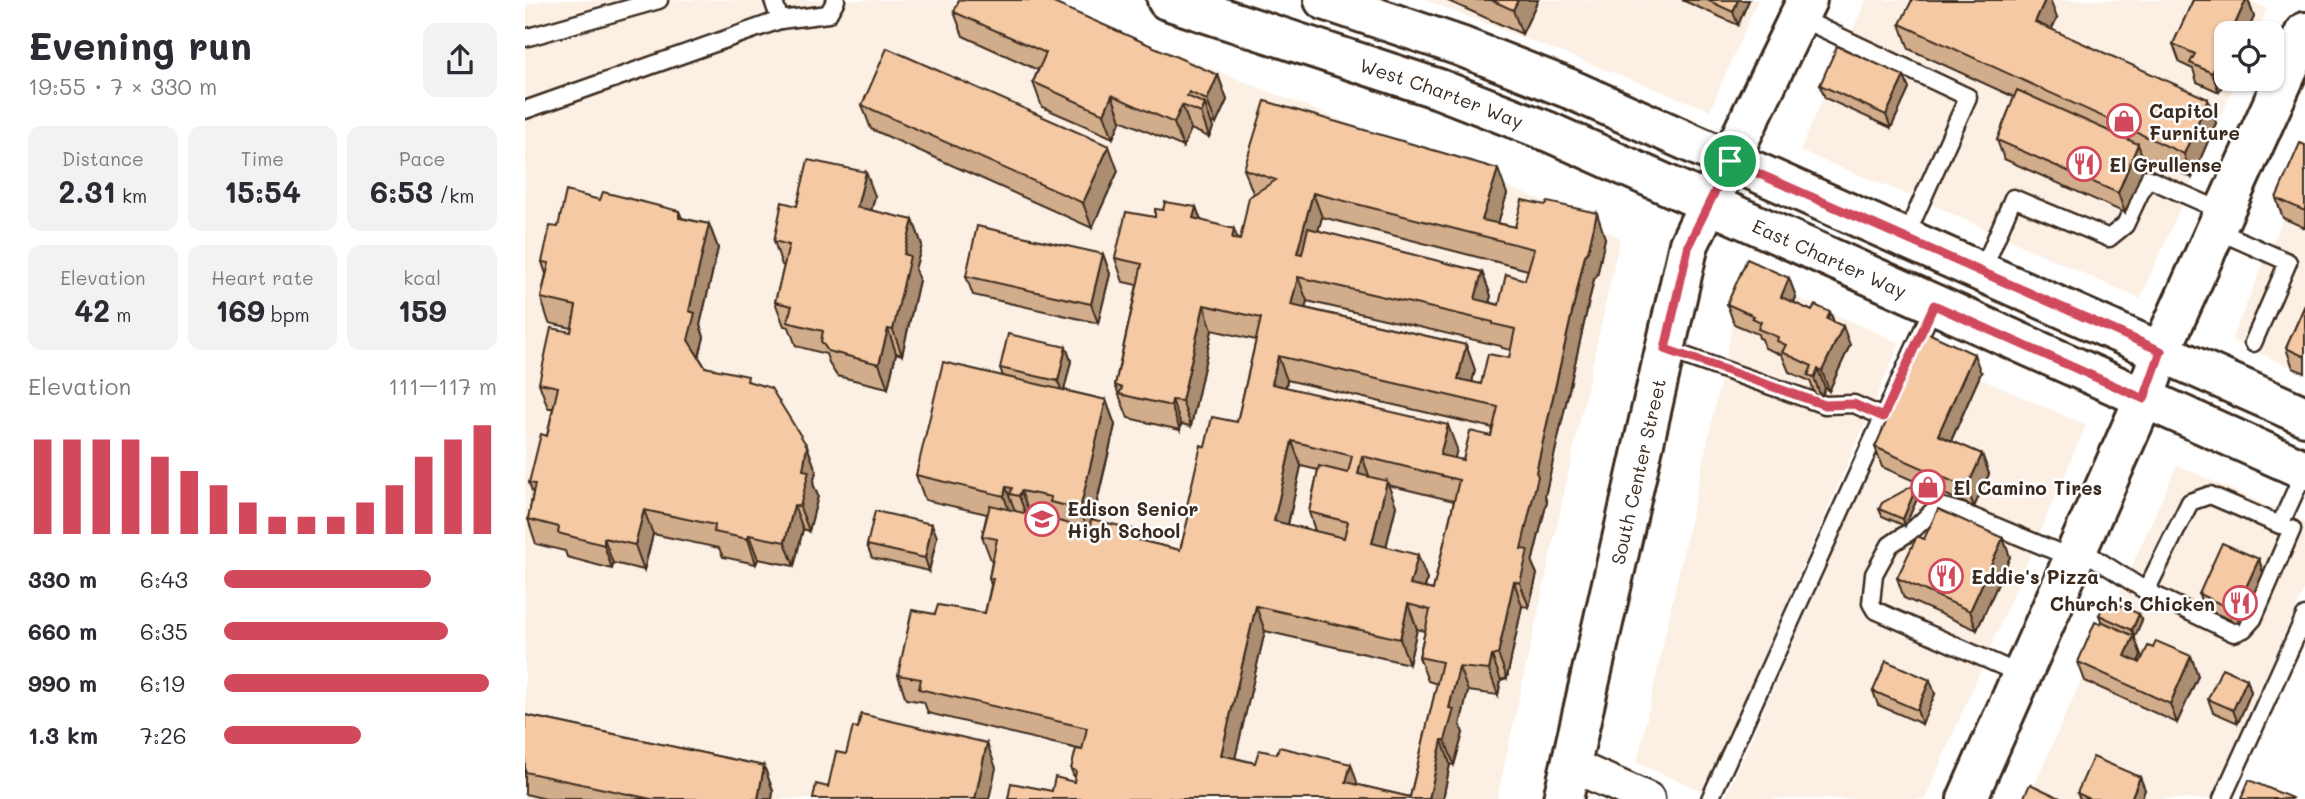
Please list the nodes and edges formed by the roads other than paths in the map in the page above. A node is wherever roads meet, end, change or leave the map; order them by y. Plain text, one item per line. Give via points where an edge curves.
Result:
1 (659, 0) edge
2 (773, 0) edge
3 (836, 0) edge
4 (1167, 0) edge
5 (1324, 0) edge
6 (1802, 9) edge
7 (780, 20) junction
8 (2305, 33) edge
9 (525, 38) edge
10 (525, 110) edge
11 (1730, 161) junction
12 (1709, 204) junction
13 (2220, 221) junction
14 (1905, 238) junction
15 (1982, 272) junction
16 (1934, 305) junction
17 (2253, 343) dead end
18 (1665, 349) junction
19 (2161, 351) junction
20 (2144, 399) junction
21 (2305, 416) edge
22 (1883, 417) junction
23 (2305, 470) edge
24 (2292, 529) edge
25 (2076, 553) junction
26 (2146, 591) junction
27 (2305, 616) edge
28 (2299, 644) edge
29 (2022, 675) junction
30 (1567, 782) edge
31 (1648, 799) edge
32 (1710, 799) edge
33 (1967, 799) edge
34 (2221, 799) edge

1 - 9 lane
2 - 7 lane
3 - 7 lane via 828,14
4 - 12 main road, West Charter Way via 1439,89 1549,132
5 - 11 main road via 1558,84
6 - 11 main road, South Center Street
6 - 14 lane via 1969,97
7 - 10 lane
8 - 13 main road
11 - 12 main road, South Center Street
11 - 14 main road
12 - 16 main road, East Charter Way
12 - 18 main road, South Center Street via 1689,244
13 - 15 lane via 2147,178 2125,225 2109,239 2013,198
13 - 17 lane via 2288,262
13 - 19 main road
14 - 15 main road
15 - 19 main road
16 - 20 main road, East Charter Way
16 - 22 lane
18 - 22 lane via 1825,405 1854,404
18 - 30 main road, South Center Street
19 - 20 main road
19 - 21 main road
20 - 23 main road, East Charter Way
20 - 25 main road
22 - 32 lane
23 - 24 lane
24 - 26 lane via 2210,495 2190,502
24 - 26 lane via 2253,619 2234,634
25 - 26 lane
25 - 29 main road
25 - 29 lane via 1943,507 1890,545 1874,574 1871,603 1875,610
27 - 28 lane
28 - 34 lane
29 - 33 main road
30 - 31 street

